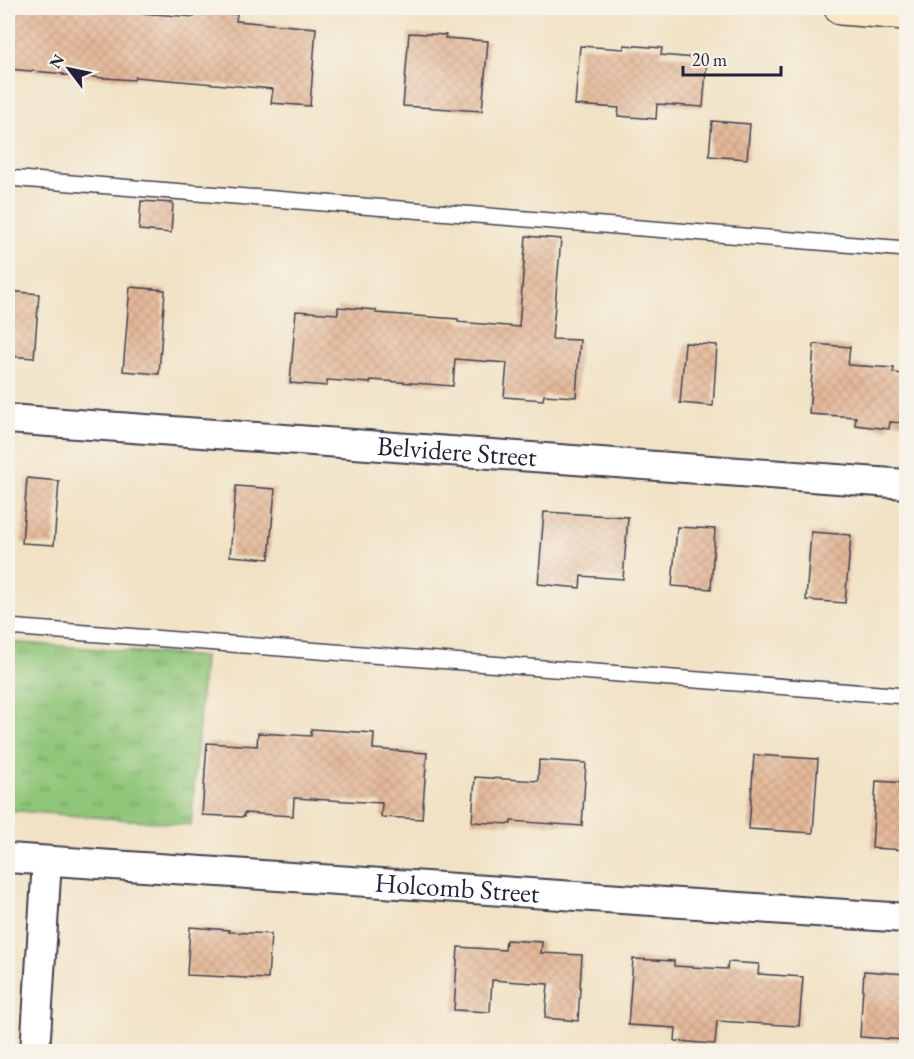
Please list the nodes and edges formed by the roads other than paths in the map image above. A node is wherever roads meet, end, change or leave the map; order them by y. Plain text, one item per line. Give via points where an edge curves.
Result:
1 (841, 8) edge
2 (906, 13) edge
3 (8, 178) edge
4 (906, 249) edge
5 (8, 419) edge
6 (906, 484) edge
7 (8, 627) edge
8 (906, 696) edge
9 (8, 858) edge
10 (47, 861) junction
11 (906, 918) edge
12 (35, 1052) edge

1 - 2 street
3 - 4 lane
5 - 6 street, Belvidere Street
7 - 8 lane
9 - 10 street, Holcomb Street
10 - 11 street, Holcomb Street
10 - 12 street

